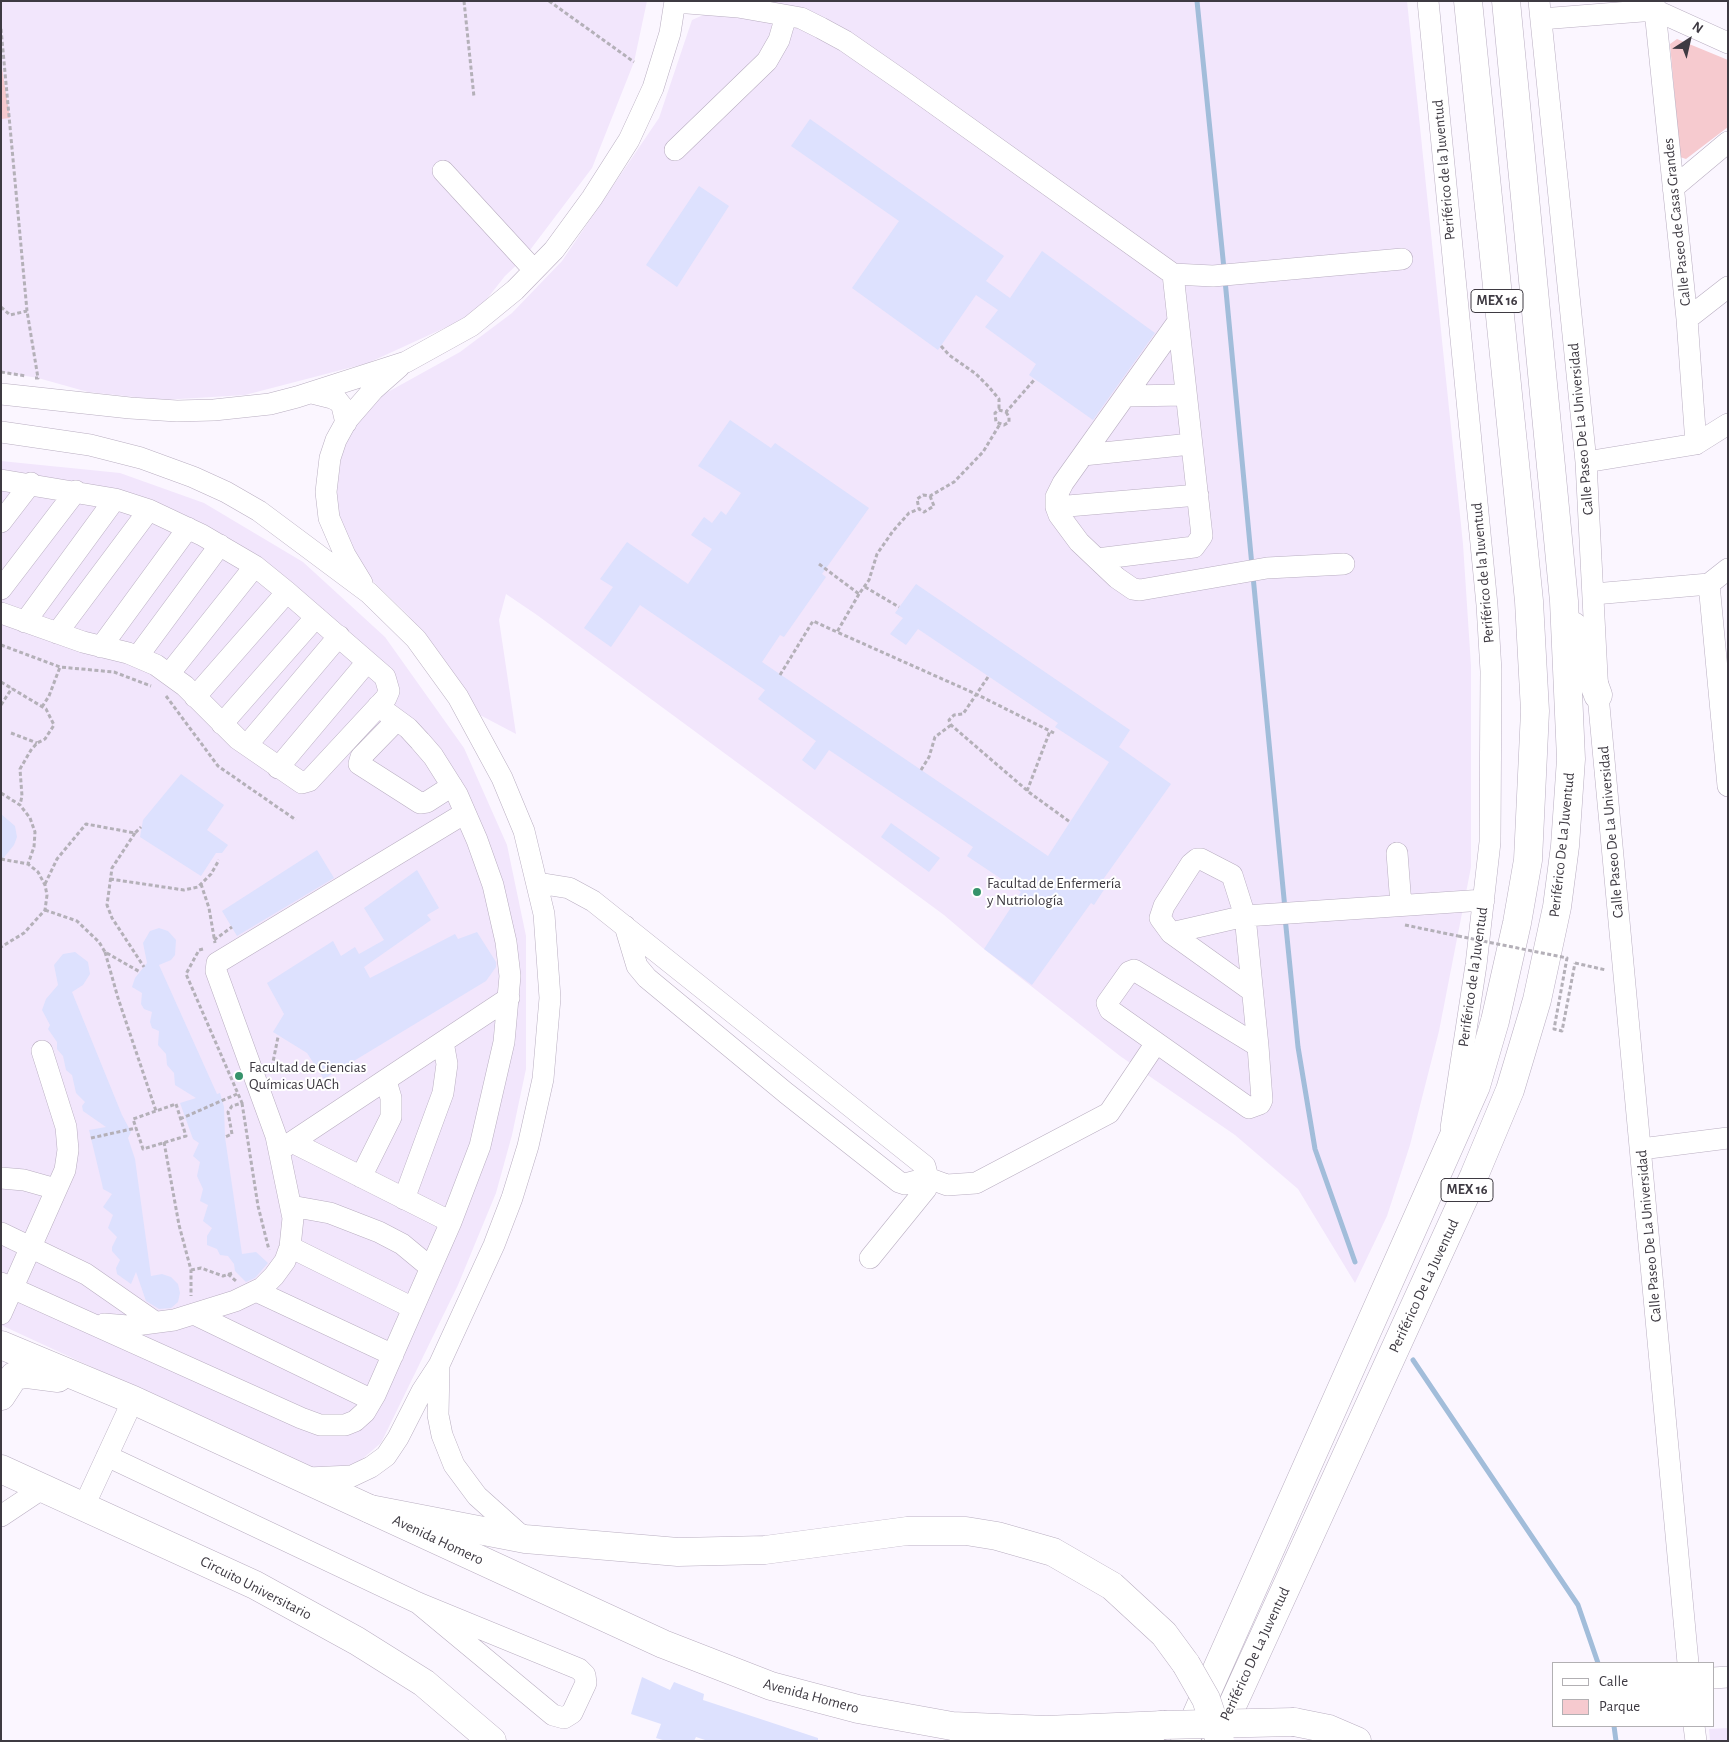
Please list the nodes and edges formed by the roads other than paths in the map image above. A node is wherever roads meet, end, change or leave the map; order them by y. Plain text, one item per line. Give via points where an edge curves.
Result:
1 (1428, 1) edge
2 (1468, 1) edge
3 (1506, 1) edge
4 (675, 2) edge
5 (1654, 6) edge
6 (1540, 10) edge
7 (786, 16) junction
8 (1728, 43) edge
9 (1728, 142) edge
10 (675, 150) dead end
11 (443, 170) dead end
12 (1673, 188) junction
13 (1402, 259) dead end
14 (534, 270) junction
15 (1173, 274) junction
16 (1728, 287) edge
17 (1687, 319) junction
18 (1177, 323) junction
19 (406, 362) junction
20 (312, 393) junction
21 (1, 394) edge
22 (1185, 395) junction
23 (1126, 396) junction
24 (346, 423) junction
25 (1728, 424) edge
26 (1, 432) edge
27 (1191, 444) junction
28 (1696, 444) junction
29 (1083, 455) junction
30 (1586, 462) junction
31 (1, 480) edge
32 (31, 484) junction
33 (76, 491) junction
34 (1198, 495) junction
35 (115, 499) junction
36 (1056, 507) junction
37 (149, 510) junction
38 (329, 518) junction
39 (1, 522) edge
40 (188, 528) junction
41 (291, 534) junction
42 (220, 545) junction
43 (1097, 559) junction
44 (1344, 564) dead end
45 (255, 566) junction
46 (1728, 569) edge
47 (1709, 584) junction
48 (1, 589) edge
49 (287, 592) junction
50 (369, 593) junction
51 (1594, 594) junction
52 (1564, 601) junction
53 (1, 613) edge
54 (316, 617) junction
55 (25, 622) junction
56 (58, 634) junction
57 (339, 636) junction
58 (101, 647) junction
59 (138, 656) junction
60 (367, 662) junction
61 (161, 683) junction
62 (1598, 695) junction
63 (195, 697) junction
64 (378, 706) junction
65 (397, 720) junction
66 (222, 724) junction
67 (247, 745) junction
68 (278, 768) junction
69 (452, 786) junction
70 (1728, 786) edge
71 (465, 813) junction
72 (1398, 853) dead end
73 (538, 883) junction
74 (1484, 900) junction
75 (1400, 915) junction
76 (1245, 916) junction
77 (625, 926) junction
78 (1171, 933) junction
79 (1252, 991) junction
80 (509, 998) junction
81 (443, 1042) junction
82 (1156, 1043) junction
83 (1258, 1046) junction
84 (779, 1049) junction
85 (42, 1051) dead end
86 (386, 1081) junction
87 (809, 1112) junction
88 (1728, 1138) edge
89 (1448, 1145) junction
90 (286, 1146) junction
91 (1641, 1148) junction
92 (361, 1177) junction
93 (1, 1178) edge
94 (928, 1178) junction
95 (56, 1189) junction
96 (404, 1199) junction
97 (291, 1206) junction
98 (451, 1222) junction
99 (1, 1233) edge
100 (290, 1247) junction
101 (31, 1248) junction
102 (870, 1258) dead end
103 (430, 1268) junction
104 (7, 1286) edge
105 (256, 1291) junction
106 (413, 1308) junction
107 (1, 1314) edge
108 (194, 1314) junction
109 (155, 1322) junction
110 (94, 1324) junction
111 (1, 1345) edge
112 (393, 1355) junction
113 (439, 1365) junction
114 (79, 1378) junction
115 (1, 1396) edge
116 (133, 1400) junction
117 (372, 1400) junction
118 (107, 1456) junction
119 (1, 1469) edge
120 (304, 1478) junction
121 (44, 1488) junction
122 (84, 1506) junction
123 (370, 1509) junction
124 (1, 1516) edge
125 (525, 1539) junction
126 (418, 1602) junction
127 (1688, 1662) edge
128 (1728, 1677) edge
129 (1714, 1678) edge
130 (1694, 1727) edge
131 (1170, 1731) edge
132 (492, 1741) edge
133 (1135, 1741) edge
134 (1216, 1741) edge
135 (1220, 1741) edge
136 (1357, 1741) edge
137 (1696, 1741) edge

1 - 74 street, Periférico de la Juventud via 1487,605 1492,750 1490,842
2 - 89 main road, Periférico De La Juventud / MEX 16 via 1529,601 1536,711 1528,860 1517,923 1495,1021 1476,1086
3 - 52 main road, MEX 16
4 - 7 street via 738,7
4 - 14 street via 661,66 629,140 576,222
5 - 6 street
5 - 8 street
5 - 12 street, Calle Paseo de Casas Grandes
6 - 30 street, Calle Paseo De La Universidad
7 - 10 street via 779,40 766,61
7 - 15 street via 801,18 868,56
9 - 12 street
11 - 14 street
12 - 17 street, Calle Paseo de Casas Grandes
13 - 15 street via 1213,276
14 - 19 street via 486,315
15 - 18 street
16 - 17 street
17 - 28 street, Calle Paseo de Casas Grandes
18 - 22 street
18 - 23 street
19 - 20 street
19 - 24 street via 373,390
20 - 21 street via 242,408 177,411
20 - 24 street via 338,401
22 - 23 street
22 - 27 street
23 - 29 street
24 - 38 street via 330,458 326,492
25 - 28 street
26 - 41 street via 82,443 141,458 226,492
27 - 29 street
27 - 34 street
28 - 30 street
29 - 36 street via 1063,483 1056,497
30 - 51 street, Calle Paseo De La Universidad
31 - 32 street
32 - 33 street
32 - 39 street
33 - 35 street
33 - 48 street
34 - 36 street
34 - 43 street via 1202,536 1194,547
35 - 37 street
35 - 55 street
36 - 43 street via 1079,542
37 - 40 street
37 - 56 street
38 - 41 street via 317,531
38 - 50 street via 345,555
40 - 42 street
40 - 58 street
41 - 50 street
42 - 45 street
42 - 59 street
43 - 44 street via 1126,586 1140,590 1267,568
45 - 49 street
45 - 61 street
46 - 47 street
47 - 51 street
47 - 70 street
49 - 54 street
49 - 63 street
50 - 73 street via 416,640 458,697 512,799
51 - 62 street, Calle Paseo De La Universidad
52 - 62 main road
52 - 134 main road, Periférico De La Juventud / MEX 16 via 1571,759 1565,846 1557,907 1537,1000 1510,1090 1470,1185
53 - 55 street
54 - 57 street
54 - 66 street
55 - 56 street
56 - 58 street
57 - 60 street
57 - 67 street
58 - 59 street
59 - 61 street
60 - 64 street via 388,684 386,698
60 - 68 street
61 - 63 street
62 - 91 street, Calle Paseo De La Universidad
63 - 66 street
64 - 65 street
64 - 68 street via 309,781 298,782
65 - 69 street via 433,756
65 - 69 street via 361,756 359,764 420,803
66 - 67 street
67 - 68 street
69 - 71 street
71 - 80 street via 493,885 506,942
71 - 90 street via 217,963 216,971 259,1086
72 - 75 street
73 - 77 street via 568,888 593,901
73 - 113 street via 544,914 550,998 543,1079 512,1198
74 - 75 street
74 - 89 street, Periférico de la Juventud
75 - 76 street via 1304,911
76 - 78 street
76 - 78 street via 1232,875 1197,859 1160,914
76 - 79 street
77 - 84 street
77 - 87 street via 637,966 647,978
78 - 79 street
79 - 83 street
80 - 81 street
80 - 98 street via 490,1109 480,1146
81 - 86 street
81 - 96 street via 447,1064 443,1093
82 - 83 street via 1250,1108 1262,1100
82 - 83 street via 1107,1006 1131,970 1138,971
82 - 94 street via 1110,1112 976,1184 947,1185
84 - 87 street via 800,1083 813,1096 815,1103
84 - 94 street via 925,1166
85 - 95 street via 68,1139 64,1170
86 - 90 street
86 - 92 street via 391,1098 391,1117
87 - 94 street via 899,1182 905,1184
88 - 91 street
89 - 131 main road, Periférico De La Juventud / MEX 16
90 - 92 street
90 - 97 street
91 - 127 street, Calle Paseo De La Universidad
92 - 96 street
93 - 95 street via 24,1180
94 - 102 street via 926,1189
95 - 101 street
96 - 98 street
97 - 100 street via 293,1231
97 - 103 street via 330,1213 379,1232 402,1244
98 - 103 street
99 - 101 street
100 - 105 street via 285,1262
100 - 106 street
101 - 104 street
101 - 109 street via 86,1274
103 - 106 street
104 - 107 street
104 - 110 street
105 - 108 street
105 - 112 street
106 - 112 street
108 - 109 street
108 - 117 street
109 - 110 street via 128,1326
110 - 117 street via 320,1425 344,1425 355,1421
111 - 114 main road
112 - 117 street
113 - 120 street via 386,1456 352,1476
113 - 125 street via 438,1415 454,1465 477,1496
114 - 115 main road via 20,1374 14,1376
114 - 116 main road
116 - 118 street
116 - 120 main road
118 - 122 street
118 - 126 street
119 - 121 main road, Circuito Universitario
120 - 123 main road, Avenida Homero
121 - 122 main road, Circuito Universitario
121 - 124 street
122 - 132 main road, Circuito Universitario via 255,1585 357,1641 424,1683
123 - 125 main road
123 - 131 main road, Avenida Homero via 682,1652 807,1697 952,1726
125 - 135 main road, bridge via 678,1552 765,1550 907,1532 966,1531 1053,1552 1112,1586 1164,1634 1206,1699
126 - 126 street via 553,1716 564,1718 572,1712 586,1683 585,1675 579,1669
128 - 129 street
130 - 137 street
131 - 133 main road
131 - 136 main road, Avenida Homero, bridge via 1294,1722

